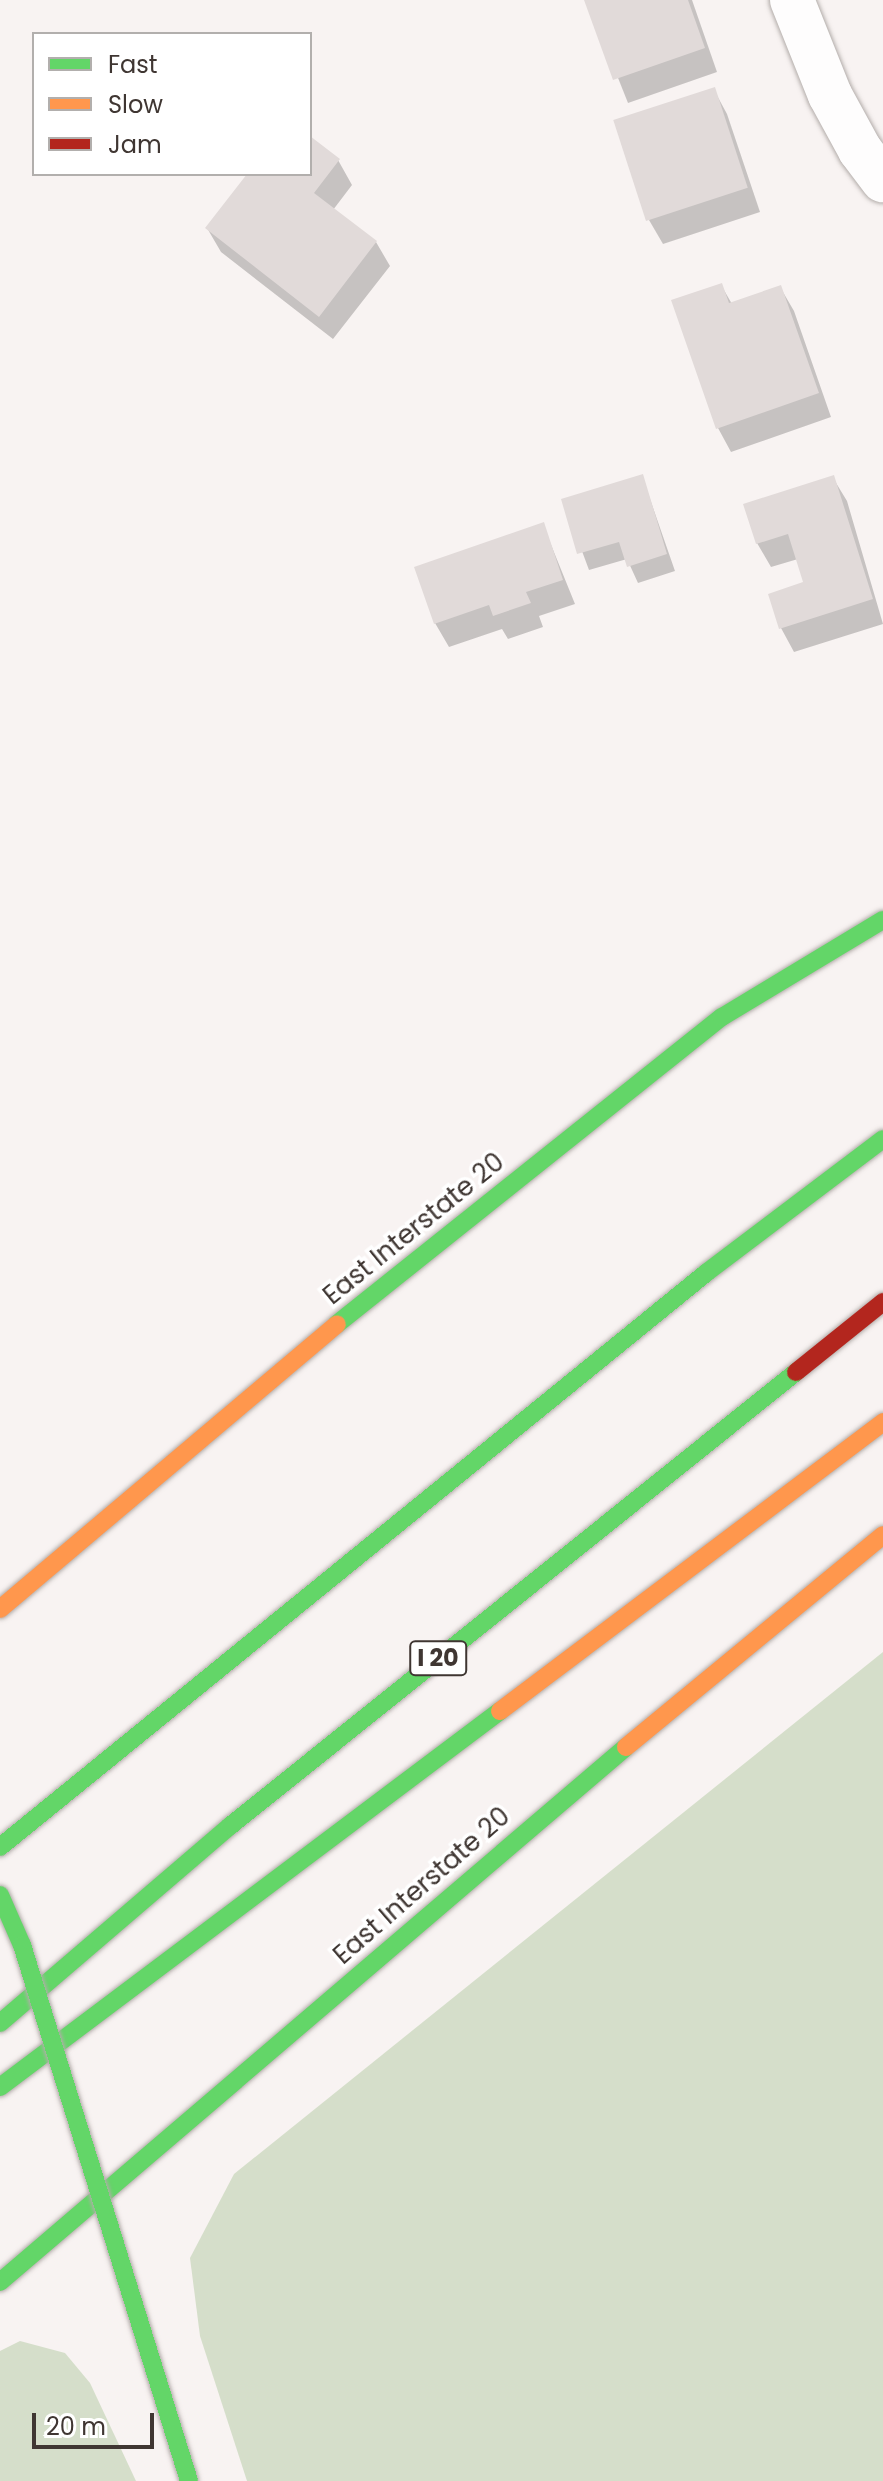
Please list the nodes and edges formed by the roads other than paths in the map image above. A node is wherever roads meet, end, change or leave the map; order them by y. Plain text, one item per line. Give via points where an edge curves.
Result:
1 (792, 0) edge
2 (883, 180) edge
3 (883, 920) edge
4 (883, 1139) edge
5 (883, 1302) edge
6 (883, 1422) edge
7 (883, 1535) edge
8 (0, 1609) edge
9 (0, 1847) edge
10 (0, 1895) edge
11 (0, 2023) edge
12 (0, 2087) edge
13 (102, 2194) junction
14 (0, 2282) edge
15 (189, 2481) edge

1 - 2 street via 830,95
3 - 8 main road, East Interstate 20 via 722,1017 295,1358
4 - 9 main road via 706,1273
5 - 11 main road, I 20 via 230,1826
6 - 12 main road
7 - 13 main road, East Interstate 20 via 697,1686
10 - 13 main road, bridge via 22,1945
13 - 14 main road, East Interstate 20
13 - 15 main road, bridge

